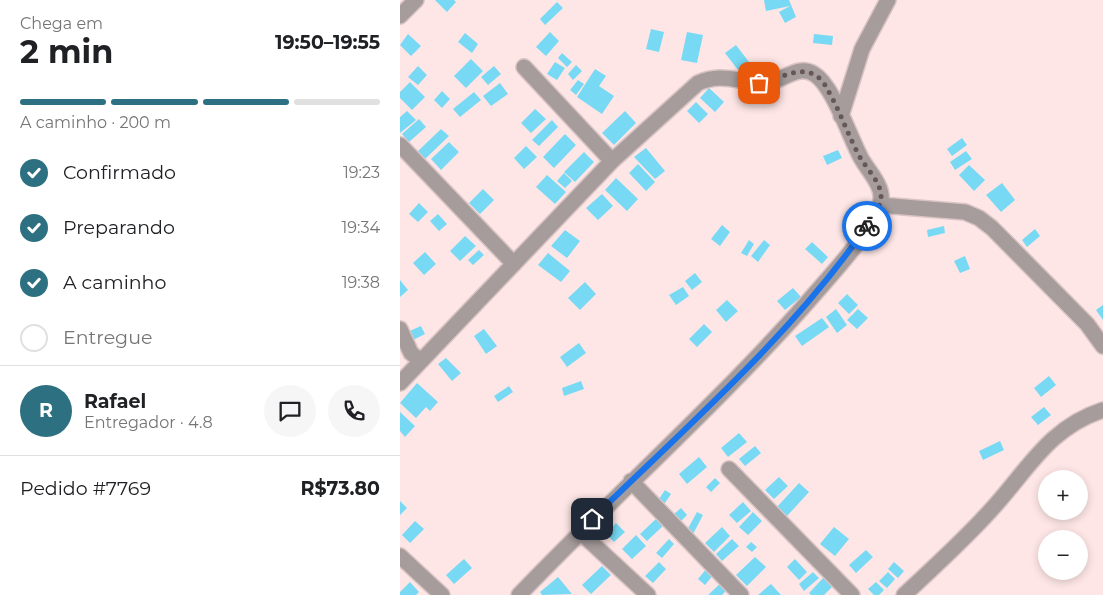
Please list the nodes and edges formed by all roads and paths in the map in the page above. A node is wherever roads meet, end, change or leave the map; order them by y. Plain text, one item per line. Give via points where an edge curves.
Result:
1 (416, 0) edge
2 (888, 0) edge
3 (400, 16) edge
4 (524, 67) dead end
5 (841, 116) junction
6 (400, 145) edge
7 (612, 161) junction
8 (880, 205) junction
9 (514, 264) junction
10 (400, 329) edge
11 (1103, 346) edge
12 (421, 361) junction
13 (400, 384) edge
14 (1103, 410) edge
15 (730, 469) dead end
16 (631, 481) junction
17 (580, 532) junction
18 (400, 556) edge
19 (526, 593) edge
20 (442, 595) edge
21 (648, 595) edge
22 (741, 595) edge
23 (852, 595) edge
24 (904, 595) edge

1 - 3 street
2 - 5 street via 862,49
4 - 7 street
5 - 7 street via 825,85 815,74 805,71 759,83 711,77 698,83
5 - 8 street via 878,185
6 - 9 street
7 - 9 street
8 - 11 street via 965,212 978,218 992,228 1087,324
8 - 16 street via 842,262 772,342
9 - 12 street
10 - 12 street via 411,352
12 - 13 street
14 - 24 street via 1076,421 1044,446 963,540
15 - 23 street
16 - 17 street
16 - 22 street
17 - 19 street
17 - 21 street
18 - 20 street

